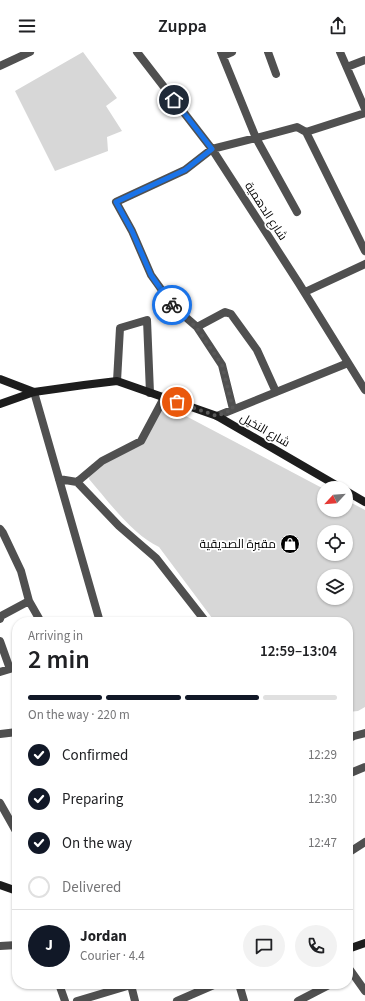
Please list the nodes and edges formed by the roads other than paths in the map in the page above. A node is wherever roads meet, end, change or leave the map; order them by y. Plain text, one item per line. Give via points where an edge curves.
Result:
1 (30, 52) edge
2 (137, 52) edge
3 (232, 52) edge
4 (268, 52) edge
5 (340, 52) edge
6 (222, 54) edge
7 (365, 60) edge
8 (0, 66) edge
9 (346, 67) junction
10 (276, 74) dead end
11 (364, 104) edge
12 (365, 113) edge
13 (306, 132) junction
14 (256, 138) junction
15 (212, 149) junction
16 (297, 212) dead end
17 (365, 251) edge
18 (365, 264) edge
19 (305, 292) junction
20 (196, 327) junction
21 (348, 363) junction
22 (0, 379) edge
23 (117, 381) junction
24 (365, 390) edge
25 (34, 392) junction
26 (276, 392) junction
27 (150, 393) junction
28 (164, 398) junction
29 (0, 404) edge
30 (233, 409) junction
31 (217, 416) junction
32 (59, 480) junction
33 (329, 481) edge
34 (76, 482) junction
35 (353, 495) edge
36 (365, 502) edge
37 (0, 529) edge
38 (29, 601) junction
39 (38, 617) edge
40 (99, 617) edge
41 (202, 617) edge
42 (0, 619) edge
43 (0, 641) edge
44 (0, 672) edge
45 (12, 733) edge
46 (365, 733) edge
47 (0, 734) edge
48 (353, 737) edge
49 (365, 767) edge
50 (353, 772) edge
51 (0, 803) edge
52 (12, 824) edge
53 (365, 842) edge
54 (353, 848) edge
55 (0, 885) edge
56 (12, 889) edge
57 (365, 943) edge
58 (12, 945) edge
59 (0, 946) edge
60 (353, 947) edge
61 (353, 977) edge
62 (61, 989) edge
63 (120, 989) edge
64 (133, 989) edge
65 (205, 989) edge
66 (240, 989) edge
67 (324, 989) edge
68 (365, 992) edge
69 (310, 998) edge
70 (90, 999) edge
71 (65, 1001) edge
72 (77, 1001) edge
73 (135, 1001) edge
74 (177, 1001) edge
75 (244, 1001) edge
76 (298, 1001) edge

1 - 8 street
2 - 15 street, شارع الدهمية
3 - 6 street
4 - 10 street
5 - 9 street
6 - 14 street
7 - 9 street
9 - 11 street
12 - 13 street
13 - 14 street via 297,126
13 - 17 street
14 - 15 street
14 - 16 street
15 - 19 street, شارع الدهمية
15 - 20 street via 185,170 116,202 151,275 174,307
18 - 19 street
19 - 21 street, شارع الدهمية
20 - 26 street via 225,312 231,314 257,350
20 - 30 street via 222,365
21 - 24 street, شارع الدهمية
21 - 26 street
22 - 25 street
23 - 25 street, شارع النخيل
23 - 27 street, شارع النخيل
23 - 27 street via 120,328 147,320
25 - 29 street, شارع النخيل
25 - 32 street
26 - 30 street
27 - 28 street, شارع النخيل
28 - 31 street, شارع النخيل
28 - 34 street via 141,441 102,461
30 - 31 street
31 - 33 street, شارع النخيل
32 - 34 street
32 - 40 street
34 - 41 street via 119,526 156,558
35 - 36 street
37 - 38 street via 21,571
38 - 39 street
38 - 42 street via 1,616
43 - 44 street via 10,669
45 - 47 street
46 - 48 street
49 - 50 street
51 - 52 street
53 - 54 street
55 - 56 street
57 - 60 street
58 - 59 street
61 - 68 street
62 - 71 street
63 - 70 street
64 - 73 street
65 - 74 street
66 - 75 street
67 - 69 street
69 - 76 street
70 - 72 street

